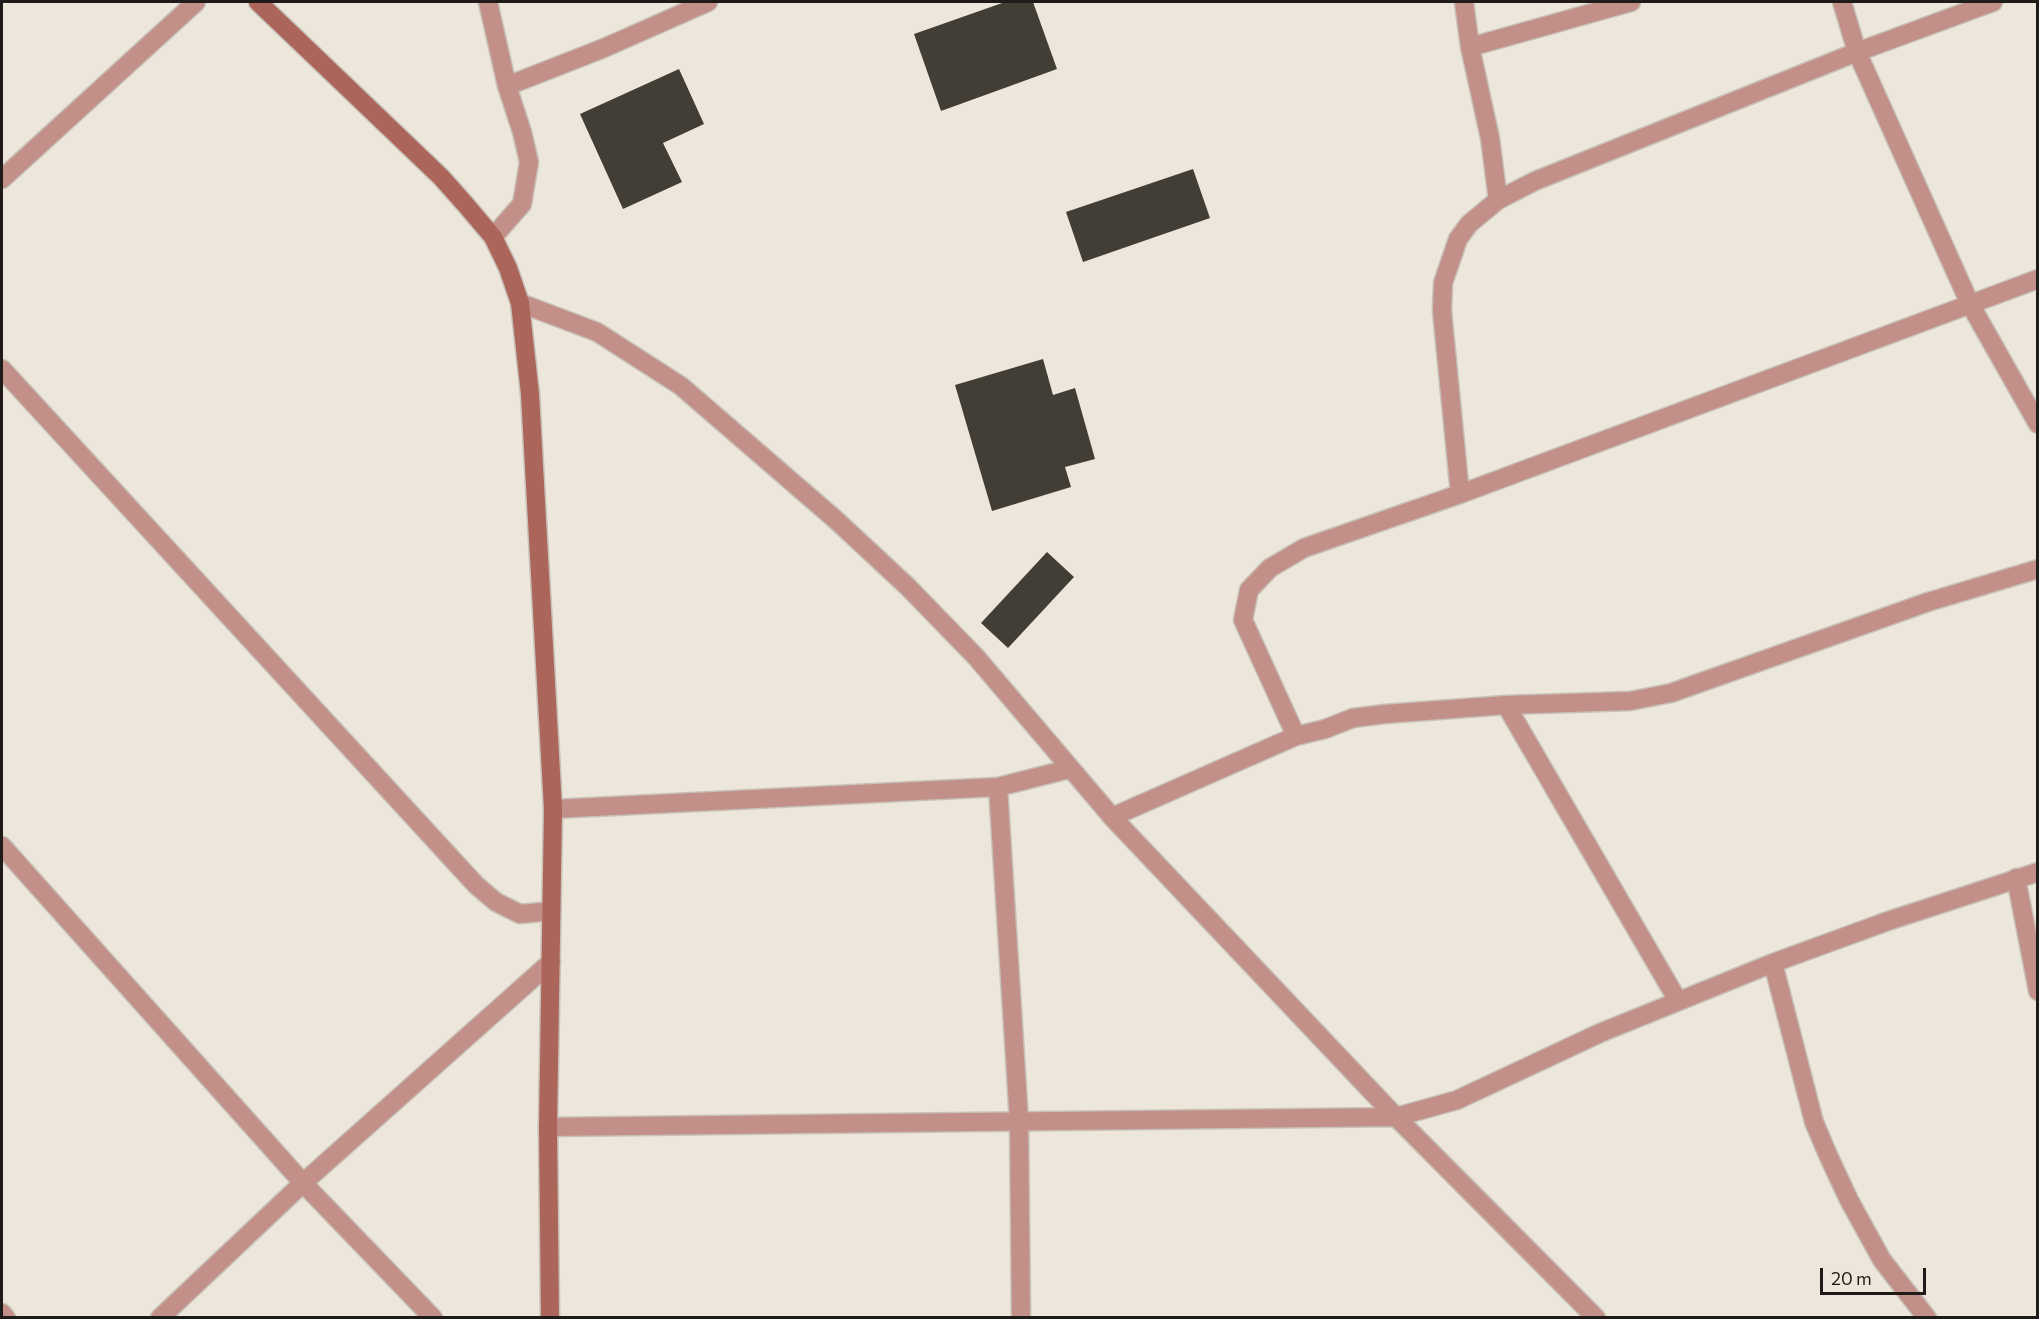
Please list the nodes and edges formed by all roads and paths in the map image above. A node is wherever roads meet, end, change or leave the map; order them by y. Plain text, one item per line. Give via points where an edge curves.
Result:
1 (196, 2) edge
2 (258, 2) edge
3 (488, 2) edge
4 (708, 2) edge
5 (1464, 2) edge
6 (1631, 2) edge
7 (1842, 2) edge
8 (1993, 2) edge
9 (1470, 47) junction
10 (1857, 52) junction
11 (507, 86) junction
12 (2, 179) edge
13 (1498, 200) junction
14 (493, 237) junction
15 (2037, 279) edge
16 (520, 303) junction
17 (1970, 304) junction
18 (2, 369) edge
19 (2037, 424) edge
20 (1460, 494) junction
21 (2037, 569) edge
22 (1506, 705) junction
23 (1296, 736) junction
24 (1069, 769) junction
25 (999, 787) junction
26 (553, 809) junction
27 (1112, 817) junction
28 (2, 846) edge
29 (2037, 872) edge
30 (2016, 878) junction
31 (551, 911) junction
32 (551, 962) junction
33 (1773, 963) junction
34 (2037, 992) edge
35 (1678, 1001) junction
36 (1396, 1117) junction
37 (1019, 1122) junction
38 (548, 1127) junction
39 (303, 1183) junction
40 (2, 1313) edge
41 (6, 1317) edge
42 (160, 1317) edge
43 (433, 1317) edge
44 (550, 1317) edge
45 (1020, 1317) edge
46 (1596, 1317) edge
47 (1927, 1317) edge

1 - 12 street
2 - 14 street via 441,177
3 - 11 street
4 - 11 street
5 - 9 street
6 - 9 street
7 - 10 street
8 - 10 street
9 - 13 street via 1490,138
10 - 13 street via 1535,181
10 - 17 street
11 - 14 street via 529,162 522,204
13 - 20 street via 1458,238 1443,283 1442,311
14 - 16 street
15 - 17 street
16 - 24 street via 597,332 681,386 908,586 976,657
16 - 26 street via 530,394
17 - 19 street
17 - 20 street
18 - 31 street via 476,885 496,902 520,914
20 - 23 street via 1305,548 1270,568 1249,590 1243,620
21 - 22 street via 1928,602 1671,693 1630,701
22 - 23 street via 1353,718
22 - 35 street
23 - 27 street
24 - 25 street
24 - 27 street
25 - 26 street
25 - 37 street
26 - 31 street
27 - 36 street
28 - 39 street
29 - 30 street
30 - 33 street
30 - 34 street
31 - 32 street
32 - 38 street
32 - 39 street
33 - 35 street
33 - 47 street via 1814,1122 1828,1155 1882,1260
35 - 36 street via 1457,1100
36 - 37 street
36 - 46 street
37 - 38 street
37 - 45 street
38 - 44 street
39 - 42 street
39 - 43 street
40 - 41 street

